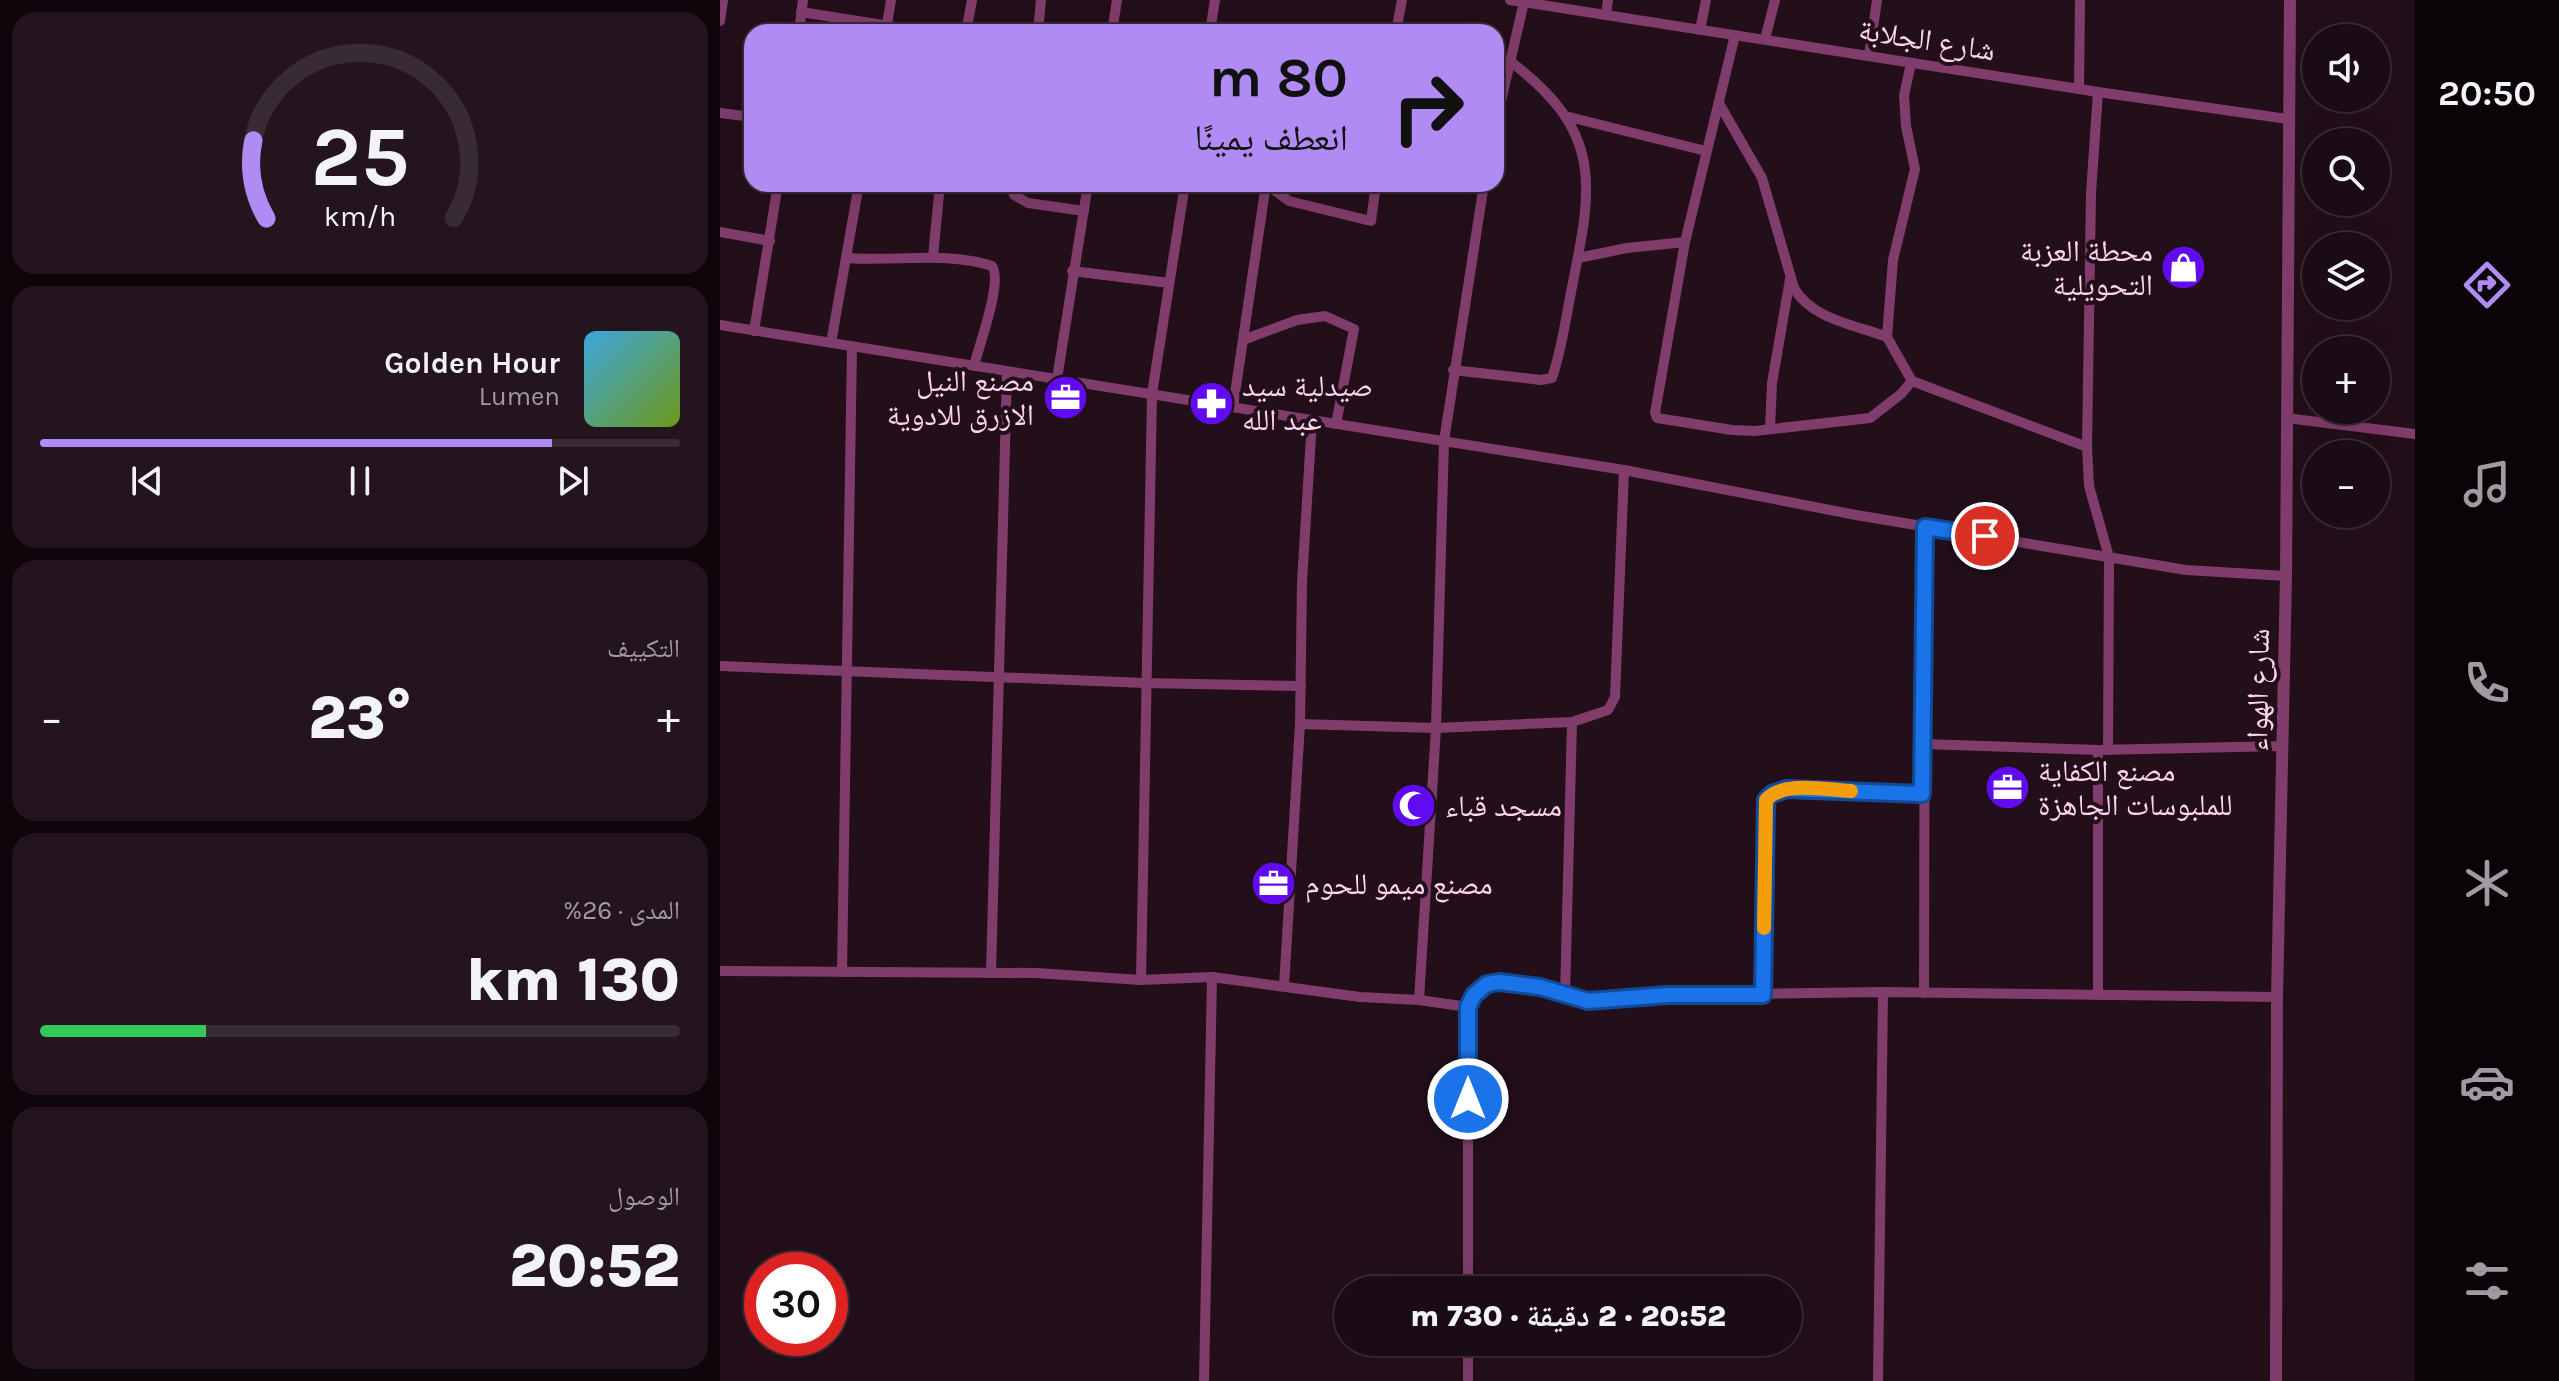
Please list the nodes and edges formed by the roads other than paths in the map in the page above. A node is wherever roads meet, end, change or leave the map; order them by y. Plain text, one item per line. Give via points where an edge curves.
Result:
1 (723, 0) edge
2 (891, 0) edge
3 (972, 0) edge
4 (1041, 0) edge
5 (1117, 0) edge
6 (1215, 0) edge
7 (1402, 0) edge
8 (1510, 0) edge
9 (1608, 0) edge
10 (1706, 0) edge
11 (1775, 0) edge
12 (1877, 0) edge
13 (2080, 0) edge
14 (2290, 0) edge
15 (1524, 2) junction
16 (802, 6) edge
17 (1606, 15) junction
18 (720, 21) edge
19 (868, 24) edge
20 (887, 24) edge
21 (968, 24) edge
22 (1039, 24) edge
23 (1113, 24) edge
24 (1211, 24) edge
25 (1398, 24) edge
26 (1700, 30) junction
27 (1735, 35) junction
28 (1765, 39) junction
29 (1869, 56) junction
30 (1511, 62) junction
31 (1911, 63) junction
32 (2079, 89) junction
33 (1504, 90) edge
34 (2098, 92) junction
35 (1720, 105) junction
36 (720, 113) edge
37 (744, 116) edge
38 (1565, 116) junction
39 (2288, 119) junction
40 (1706, 151) junction
41 (777, 192) edge
42 (858, 192) edge
43 (939, 192) edge
44 (1013, 192) edge
45 (1087, 192) edge
46 (1184, 192) edge
47 (1265, 192) edge
48 (1277, 192) edge
49 (1375, 192) edge
50 (1483, 192) edge
51 (1084, 211) junction
52 (720, 232) edge
53 (770, 241) junction
54 (1685, 242) junction
55 (933, 257) junction
56 (846, 258) junction
57 (1578, 258) junction
58 (1072, 271) junction
59 (1791, 273) junction
60 (1169, 283) junction
61 (720, 325) edge
62 (754, 331) junction
63 (1887, 337) junction
64 (1243, 340) junction
65 (831, 343) junction
66 (852, 346) junction
67 (974, 366) junction
68 (1453, 370) junction
69 (1007, 371) junction
70 (1057, 379) junction
71 (1912, 381) junction
72 (1152, 394) junction
73 (1233, 407) junction
74 (2286, 418) junction
75 (1312, 420) junction
76 (1336, 424) junction
77 (1770, 429) junction
78 (2415, 434) edge
79 (1444, 441) junction
80 (2087, 447) junction
81 (1624, 470) junction
82 (1925, 527) junction
83 (2109, 557) junction
84 (2286, 576) junction
85 (720, 666) edge
86 (848, 672) junction
87 (999, 678) junction
88 (1145, 683) junction
89 (1301, 686) junction
90 (1572, 722) junction
91 (1300, 724) junction
92 (1436, 728) junction
93 (1924, 744) junction
94 (2283, 746) junction
95 (2103, 750) junction
96 (1922, 794) junction
97 (720, 971) edge
98 (842, 972) junction
99 (991, 973) junction
100 (1212, 977) junction
101 (1141, 980) junction
102 (1284, 986) junction
103 (1883, 992) junction
104 (1924, 993) junction
105 (1763, 995) junction
106 (2098, 995) junction
107 (1565, 996) junction
108 (2277, 997) junction
109 (1419, 1000) junction
110 (1468, 1007) junction
111 (1468, 1276) edge
112 (1468, 1356) edge
113 (1204, 1381) edge
114 (1468, 1381) edge
115 (1878, 1381) edge
116 (2276, 1381) edge

1 - 18 street
2 - 20 street
3 - 21 street
4 - 22 street
5 - 23 street
6 - 24 street
7 - 25 street
8 - 15 street, شارع الجلابة
9 - 17 street
10 - 26 street
11 - 28 street
12 - 29 street
13 - 32 street
14 - 39 street, شارع الهواء
15 - 17 street, شارع الجلابة
15 - 30 street
16 - 19 street
17 - 26 street, شارع الجلابة
26 - 27 street, شارع الجلابة
27 - 28 street, شارع الجلابة
27 - 35 street
28 - 29 street, شارع الجلابة
29 - 31 street, شارع الجلابة
30 - 33 street
30 - 38 street via 1545,89
31 - 32 street, شارع الجلابة
31 - 63 street via 1904,96 1915,169 1893,260
32 - 34 street, شارع الجلابة
34 - 39 street, شارع الجلابة
34 - 80 street
35 - 40 street
35 - 59 street via 1762,178
36 - 37 street
38 - 40 street
38 - 57 street via 1583,154 1588,184
39 - 74 street, شارع الهواء
40 - 54 street
41 - 53 street
42 - 56 street
43 - 55 street
44 - 51 street via 1028,203
45 - 51 street
46 - 60 street
47 - 64 street
48 - 49 street via 1289,201 1371,221
50 - 68 street
51 - 58 street
52 - 53 street
53 - 62 street
54 - 57 street
54 - 77 street via 1657,418 1732,430
55 - 56 street
55 - 67 street via 981,262 996,271
56 - 65 street
57 - 68 street via 1552,378
58 - 60 street
58 - 70 street
59 - 63 street via 1800,300 1810,309
59 - 77 street via 1772,383
60 - 72 street
61 - 62 street
62 - 65 street
63 - 71 street
64 - 73 street
64 - 76 street via 1297,320 1325,316 1354,329
65 - 66 street
66 - 67 street
66 - 86 street
67 - 69 street
68 - 79 street
69 - 70 street
69 - 87 street
70 - 72 street
71 - 77 street via 1870,418
71 - 80 street
72 - 73 street
72 - 88 street
73 - 75 street
74 - 78 street
74 - 84 street, شارع الهواء
75 - 76 street
75 - 89 street
76 - 79 street
79 - 81 street
79 - 92 street
80 - 83 street via 2089,486
81 - 82 street
81 - 90 street via 1615,697 1608,710
82 - 83 street
82 - 93 street
83 - 84 street via 2186,570
83 - 95 street
84 - 94 street, شارع الهواء
85 - 86 street
86 - 87 street
86 - 98 street
87 - 88 street
87 - 99 street
88 - 89 street
88 - 101 street
89 - 91 street
90 - 92 street
90 - 107 street
91 - 92 street
91 - 102 street
92 - 109 street
93 - 95 street
93 - 96 street
94 - 95 street
94 - 108 street, شارع الهواء
95 - 106 street
96 - 104 street
96 - 105 street via 1786,789 1766,800
97 - 98 street
98 - 99 street
99 - 101 street
100 - 101 street
100 - 102 street
100 - 113 street
102 - 109 street
103 - 104 street
103 - 105 street
103 - 115 street
104 - 106 street
105 - 107 street via 1588,1001
106 - 108 street
107 - 110 street via 1499,982 1487,984
108 - 116 street, شارع الهواء
109 - 110 street
110 - 111 street
112 - 114 street

